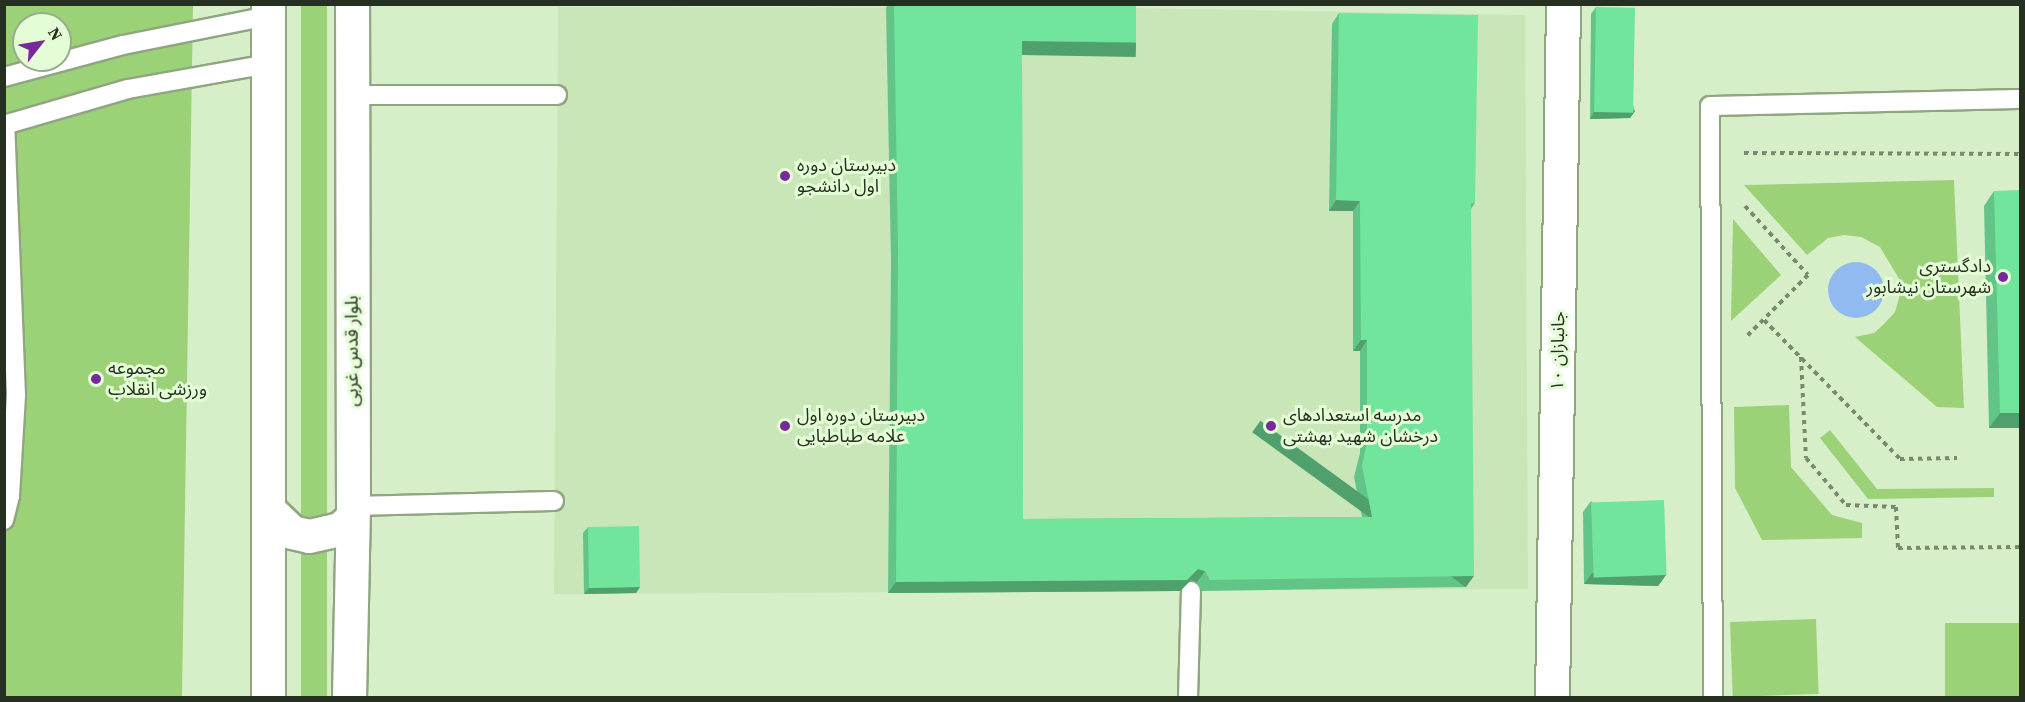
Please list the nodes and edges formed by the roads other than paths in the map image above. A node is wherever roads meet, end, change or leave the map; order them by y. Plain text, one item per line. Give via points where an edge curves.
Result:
1 (352, 4) edge
2 (1563, 4) edge
3 (268, 10) edge
4 (269, 64) junction
5 (4, 77) edge
6 (352, 95) junction
7 (556, 96) dead end
8 (2020, 99) edge
9 (5, 125) edge
10 (554, 501) dead end
11 (268, 510) junction
12 (353, 512) junction
13 (4, 520) edge
14 (1191, 591) edge
15 (268, 698) edge
16 (349, 698) edge
17 (1188, 698) edge
18 (1552, 698) edge
19 (1713, 698) edge

1 - 6 main road, بلوار قدس غربی
2 - 18 main road, جانبازان ۱۰
3 - 4 main road
3 - 5 lane
4 - 9 lane via 128,89
4 - 11 main road
6 - 7 lane
6 - 12 main road, بلوار قدس غربی
8 - 19 lane via 1710,106
9 - 13 lane via 16,395 10,496
10 - 12 lane
11 - 12 main road via 292,532 309,536 340,529
11 - 15 main road
12 - 16 main road, بلوار قدس غربی
14 - 17 lane

